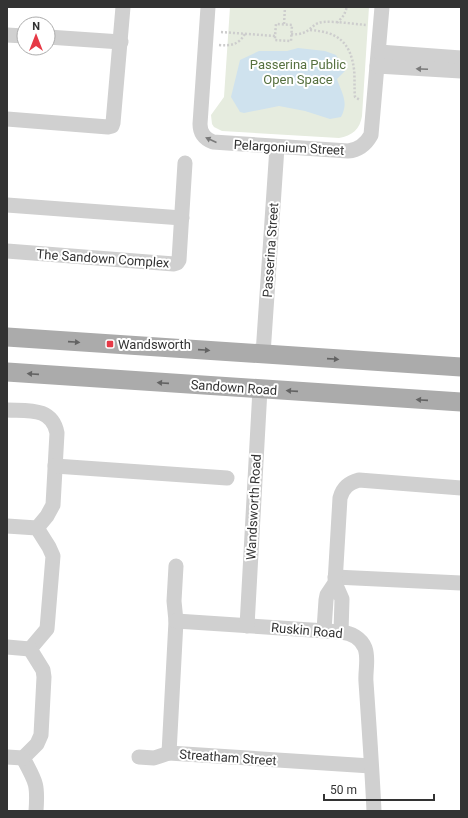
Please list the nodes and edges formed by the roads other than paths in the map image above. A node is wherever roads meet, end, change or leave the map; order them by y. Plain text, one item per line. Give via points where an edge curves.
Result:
1 (123, 7) edge
2 (208, 7) edge
3 (382, 7) edge
4 (56, 38) edge
5 (121, 42) junction
6 (461, 49) edge
7 (410, 54) junction
8 (461, 58) edge
9 (378, 59) junction
10 (461, 71) edge
11 (7, 119) edge
12 (277, 146) junction
13 (185, 163) dead end
14 (7, 205) edge
15 (182, 218) junction
16 (7, 251) edge
17 (7, 337) edge
18 (262, 354) junction
19 (461, 367) edge
20 (7, 372) edge
21 (260, 389) junction
22 (461, 402) edge
23 (7, 410) edge
24 (55, 466) junction
25 (226, 478) dead end
26 (461, 488) edge
27 (7, 526) edge
28 (38, 528) junction
29 (176, 566) dead end
30 (335, 580) junction
31 (461, 583) edge
32 (176, 621) junction
33 (324, 625) junction
34 (247, 626) junction
35 (341, 626) junction
36 (7, 647) edge
37 (30, 649) junction
38 (168, 753) junction
39 (7, 757) edge
40 (139, 757) dead end
41 (23, 758) junction
42 (371, 766) junction
43 (36, 811) edge
44 (374, 811) edge

1 - 5 street
12 -> 2 street, Pelargonium Street via 213,142 204,137 200,124
3 - 9 street, Pelargonium Street
4 - 5 street
5 - 11 street via 112,126
6 - 7 street
7 - 8 street
7 - 9 street
10 -> 9 street
9 - 12 street, Pelargonium Street via 371,135 365,144 348,151
12 - 18 street, Passerina Street
13 - 15 street, The Sandown Complex
14 - 15 street
15 - 16 street, The Sandown Complex via 179,260 174,264
17 -> 18 main road
18 -> 19 main road
21 -> 20 main road, Sandown Road
22 -> 21 main road, Sandown Road
21 - 34 street, Wandsworth Road
23 - 24 street via 41,412 54,422 57,433
24 - 25 street
24 - 28 street via 52,505
26 - 30 street via 359,480 346,486 340,498
27 - 28 street
28 - 37 street via 53,556 47,629
29 - 32 street, Streatham Street
30 - 31 street
30 - 33 street via 327,595
30 - 35 street via 342,599
32 - 34 street, Ruskin Road
32 - 38 street, Streatham Street
33 - 34 street, Ruskin Road
33 - 35 street, Ruskin Road
35 - 42 street, Ruskin Road via 363,644 367,656
36 - 37 street
37 - 41 street via 44,677 41,735 37,744
38 - 40 street via 154,758
38 - 42 street, Streatham Street
39 - 41 street
41 - 43 street via 37,785
42 - 44 street, Ruskin Road

